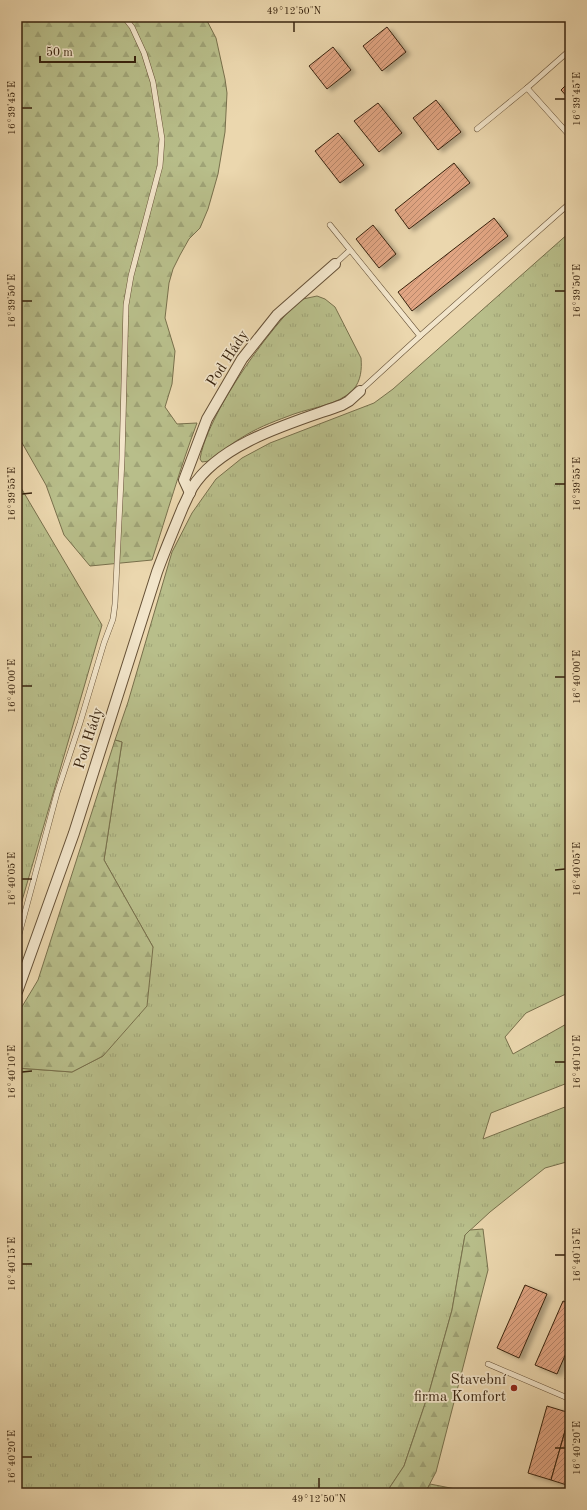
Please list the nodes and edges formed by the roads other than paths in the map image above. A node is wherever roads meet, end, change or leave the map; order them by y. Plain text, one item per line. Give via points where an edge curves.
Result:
1 (124, 17) edge
2 (570, 50) edge
3 (527, 88) junction
4 (477, 129) dead end
5 (570, 136) edge
6 (570, 203) edge
7 (330, 225) dead end
8 (350, 250) junction
9 (335, 264) joint
10 (420, 336) junction
11 (360, 391) joint
12 (190, 493) junction
13 (17, 942) edge
14 (18, 988) edge
15 (488, 1364) dead end
16 (570, 1399) edge

1 - 13 lane via 144,52 153,82 162,139 160,166 131,276 126,305 115,604 113,619 58,793
2 - 3 lane
3 - 4 lane
3 - 5 lane
6 - 10 lane
7 - 8 lane
8 - 9 lane
8 - 10 lane
9 - 12 street, Pod Hády via 277,315 242,359 207,419 193,453 184,480
10 - 11 lane
11 - 12 street, Pod Hády via 342,405 272,430 235,448 206,472
12 - 14 street, Pod Hády via 156,572 74,833
15 - 16 lane

